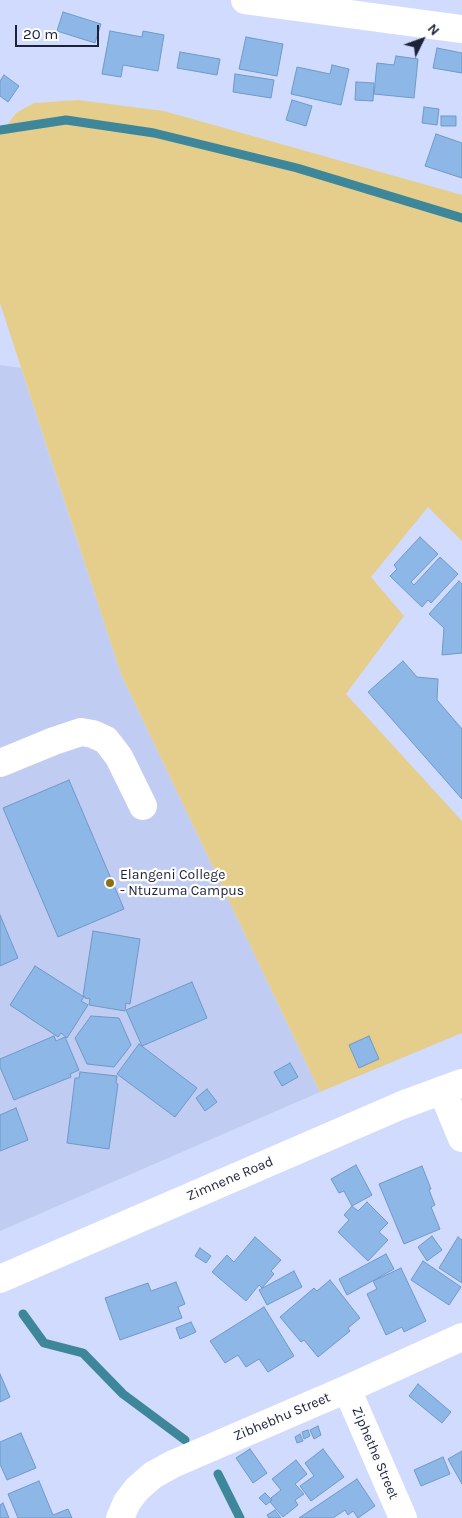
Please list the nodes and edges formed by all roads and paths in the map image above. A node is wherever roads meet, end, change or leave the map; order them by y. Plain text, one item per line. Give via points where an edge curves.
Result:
1 (244, 0) edge
2 (462, 29) edge
3 (0, 763) edge
4 (143, 806) dead end
5 (452, 1087) edge
6 (462, 1138) edge
7 (0, 1279) edge
8 (462, 1337) edge
9 (347, 1389) junction
10 (120, 1518) edge
11 (403, 1518) edge

1 - 2 street
3 - 4 street via 81,732 93,734 106,740 119,757
5 - 6 street
5 - 7 street, Zimnene Road via 402,1105
8 - 9 street, Zibhebhu Street
9 - 10 street, Zibhebhu Street via 173,1464 137,1489
9 - 11 street, Ziphethe Street

